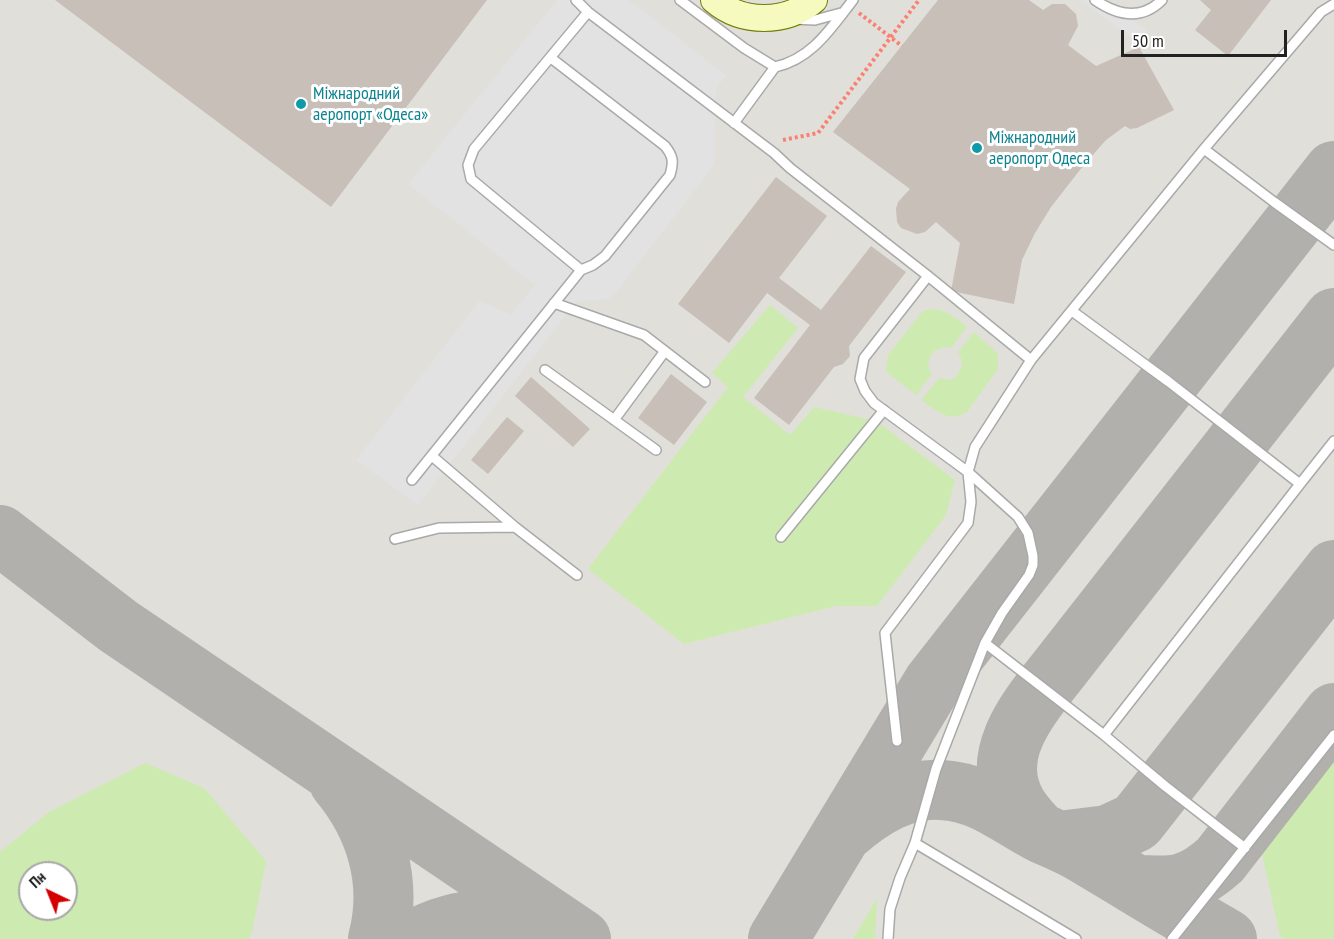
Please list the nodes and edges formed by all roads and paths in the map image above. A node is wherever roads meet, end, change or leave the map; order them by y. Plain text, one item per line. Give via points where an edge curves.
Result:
1 (576, 0) edge
2 (680, 0) edge
3 (714, 0) edge
4 (814, 0) edge
5 (920, 0) edge
6 (1095, 0) edge
7 (1162, 0) edge
8 (1334, 4) edge
9 (848, 6) edge
10 (588, 12) junction
11 (776, 18) junction
12 (891, 38) junction
13 (902, 46) dead end
14 (551, 58) junction
15 (775, 67) junction
16 (734, 123) junction
17 (763, 144) junction
18 (1204, 149) junction
19 (1334, 244) edge
20 (581, 270) junction
21 (928, 276) junction
22 (554, 303) junction
23 (1072, 311) junction
24 (665, 351) junction
25 (1031, 360) junction
26 (545, 370) dead end
27 (705, 382) dead end
28 (885, 410) junction
29 (614, 420) junction
30 (1334, 441) edge
31 (656, 450) dead end
32 (432, 456) junction
33 (968, 472) junction
34 (412, 480) dead end
35 (1300, 484) junction
36 (515, 527) junction
37 (781, 537) dead end
38 (395, 539) dead end
39 (577, 575) dead end
40 (985, 643) junction
41 (1104, 735) junction
42 (1334, 735) edge
43 (897, 741) dead end
44 (915, 843) junction
45 (1245, 848) junction
46 (888, 939) edge
47 (1076, 939) edge
48 (1172, 939) edge

1 - 10 lane
2 - 15 lane
3 - 11 main road via 734,13
4 - 11 main road via 796,12
5 - 12 path
6 - 7 lane via 1131,15 1154,8
8 - 18 lane via 1321,12
9 - 11 lane via 826,19
9 - 12 path
9 - 15 lane via 805,55
10 - 14 lane
10 - 16 lane
12 - 13 path
12 - 17 path via 818,133
14 - 20 lane via 474,149 468,165 471,179
14 - 20 lane via 665,146 674,164 670,175 605,256
15 - 16 lane
16 - 17 lane
17 - 21 lane
18 - 19 lane
18 - 23 lane
20 - 22 lane
21 - 25 lane
21 - 28 lane via 864,358 860,379 865,391
22 - 24 lane via 644,335
22 - 32 lane
23 - 25 lane
23 - 35 lane
24 - 27 lane
24 - 29 lane
25 - 33 lane via 975,447
26 - 29 lane
28 - 33 lane
28 - 37 lane
29 - 31 lane
30 - 35 lane
32 - 34 lane
32 - 36 lane
33 - 40 lane via 1024,524 1033,556 1029,575
33 - 43 lane via 968,523 885,633
35 - 41 lane
36 - 38 lane via 439,528
36 - 39 lane
40 - 41 lane
40 - 44 lane via 936,769
41 - 45 lane
42 - 45 lane
44 - 46 lane via 890,909
44 - 47 lane
45 - 48 lane

